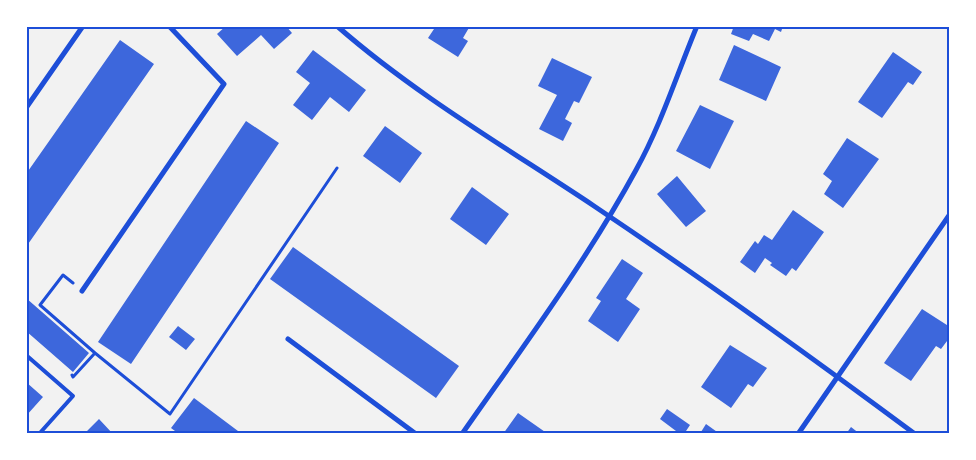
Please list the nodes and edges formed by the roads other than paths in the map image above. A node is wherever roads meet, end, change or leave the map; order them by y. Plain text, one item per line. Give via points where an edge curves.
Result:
1 (83, 26) edge
2 (169, 26) edge
3 (337, 26) edge
4 (697, 26) edge
5 (26, 108) edge
6 (950, 214) edge
7 (609, 216) junction
8 (82, 290) road end
9 (288, 339) dead end
10 (26, 355) edge
11 (837, 376) junction
12 (39, 434) edge
13 (416, 434) edge
14 (462, 434) edge
15 (798, 434) edge
16 (915, 434) edge

1 - 5 street
2 - 8 street via 224,84
3 - 7 street via 388,69
4 - 7 street via 637,169
6 - 11 street
7 - 11 street
7 - 14 street
9 - 13 street
10 - 12 lane via 72,396
11 - 15 street
11 - 16 street

